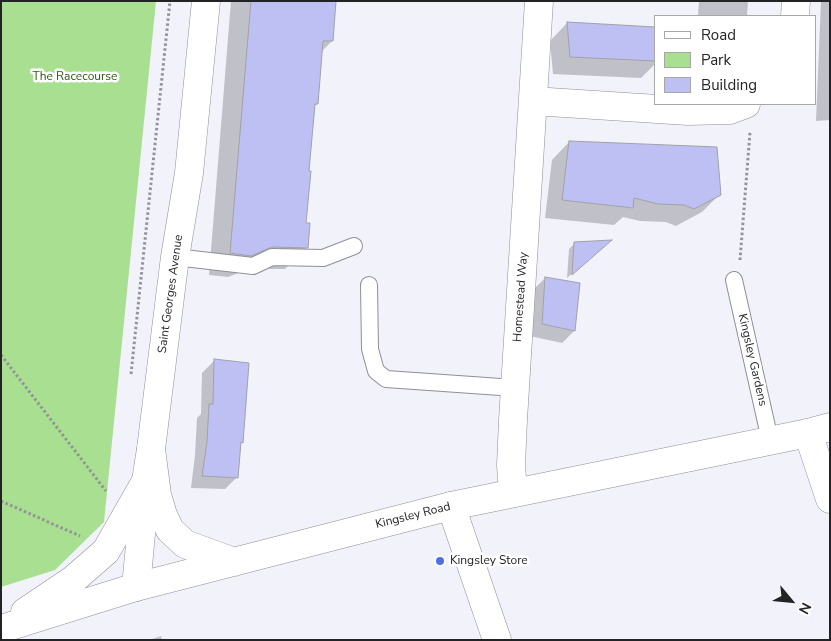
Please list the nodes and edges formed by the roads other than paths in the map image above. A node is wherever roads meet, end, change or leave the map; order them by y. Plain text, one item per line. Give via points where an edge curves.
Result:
1 (206, 1) edge
2 (539, 1) edge
3 (796, 1) edge
4 (795, 15) edge
5 (533, 101) junction
6 (748, 113) edge
7 (354, 246) dead end
8 (175, 257) junction
9 (734, 280) road end
10 (370, 285) dead end
11 (515, 388) junction
12 (819, 430) edge
13 (770, 440) junction
14 (151, 449) junction
15 (146, 481) junction
16 (513, 492) junction
17 (830, 499) edge
18 (451, 506) junction
19 (234, 562) junction
20 (136, 587) junction
21 (1, 628) edge
22 (497, 640) edge

1 - 8 street, Saint Georges Avenue via 189,173
2 - 5 street, Homestead Way
3 - 4 street
5 - 6 street
5 - 11 street, Homestead Way
7 - 8 lane via 323,258 272,257 253,266
8 - 14 street, Saint Georges Avenue
9 - 13 lane, Kingsley Gardens
10 - 11 lane via 370,349 376,371 386,379
11 - 16 street, Homestead Way via 511,465
12 - 13 street, Kingsley Road
12 - 17 street
13 - 16 street, Kingsley Road
14 - 15 street, Saint Georges Avenue
14 - 19 street via 157,494 170,530 185,544
15 - 20 street, Saint Georges Avenue
15 - 21 street via 101,556 54,593
16 - 18 street, Kingsley Road
18 - 19 street, Kingsley Road
18 - 22 street
19 - 20 street, Kingsley Road
20 - 21 street, Kingsley Road

